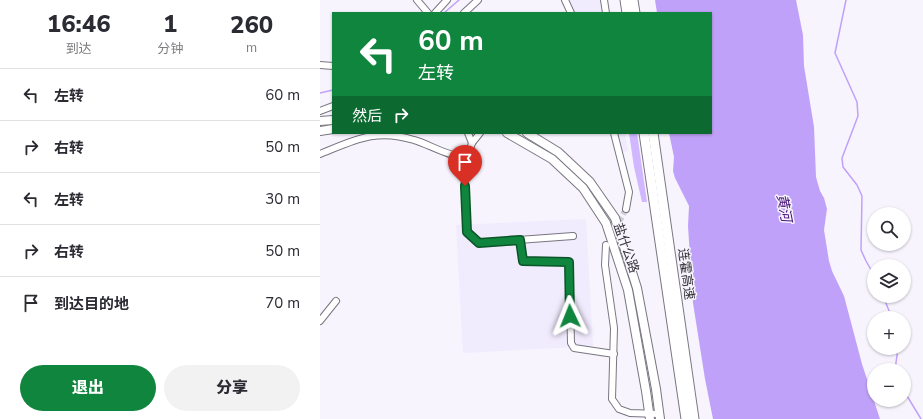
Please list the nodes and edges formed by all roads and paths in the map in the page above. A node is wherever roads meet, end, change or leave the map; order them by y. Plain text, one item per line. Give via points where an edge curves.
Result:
1 (417, 0) edge
2 (447, 0) edge
3 (478, 0) edge
4 (565, 0) edge
5 (604, 0) edge
6 (625, 0) edge
7 (633, 0) edge
8 (427, 12) edge
9 (436, 12) edge
10 (465, 12) edge
11 (571, 12) edge
12 (606, 12) edge
13 (627, 12) edge
14 (635, 12) edge
15 (320, 65) edge
16 (332, 66) edge
17 (332, 106) edge
18 (320, 110) edge
19 (332, 120) edge
20 (320, 121) edge
21 (332, 129) edge
22 (320, 131) edge
23 (468, 134) edge
24 (479, 134) edge
25 (508, 134) edge
26 (529, 134) edge
27 (614, 134) edge
28 (644, 134) edge
29 (653, 134) edge
30 (472, 143) junction
31 (469, 152) junction
32 (320, 154) edge
33 (626, 209) tunnel mouth
34 (573, 236) dead end
35 (520, 240) junction
36 (606, 245) tunnel mouth
37 (336, 301) dead end
38 (320, 321) edge
39 (614, 354) junction
40 (650, 416) edge
41 (660, 416) edge
42 (686, 419) edge
43 (694, 419) edge

1 - 8 street
2 - 9 street
3 - 10 street
4 - 11 street
5 - 12 street
6 - 13 highway
7 - 14 highway
15 - 16 street
17 - 18 street
19 - 20 main road
21 - 22 main road
23 - 30 street
24 - 30 street
25 - 40 main road, 盐什公路 via 552,159 583,188 606,223 628,290
26 - 41 main road, 盐什公路 via 558,152 590,182 615,218 637,288
27 - 33 street via 629,192
28 - 42 highway, 连霍高速
29 - 43 highway, 连霍高速
30 - 31 street
31 - 32 street via 462,156 452,155 403,136 382,134 362,137
31 - 35 street via 464,171 467,232 479,243
34 - 35 street
35 - 39 street via 523,261 569,262 571,343 574,348
36 - 39 street via 605,265 614,328
37 - 38 street
39 - 40 street via 612,399 619,409
40 - 41 street

